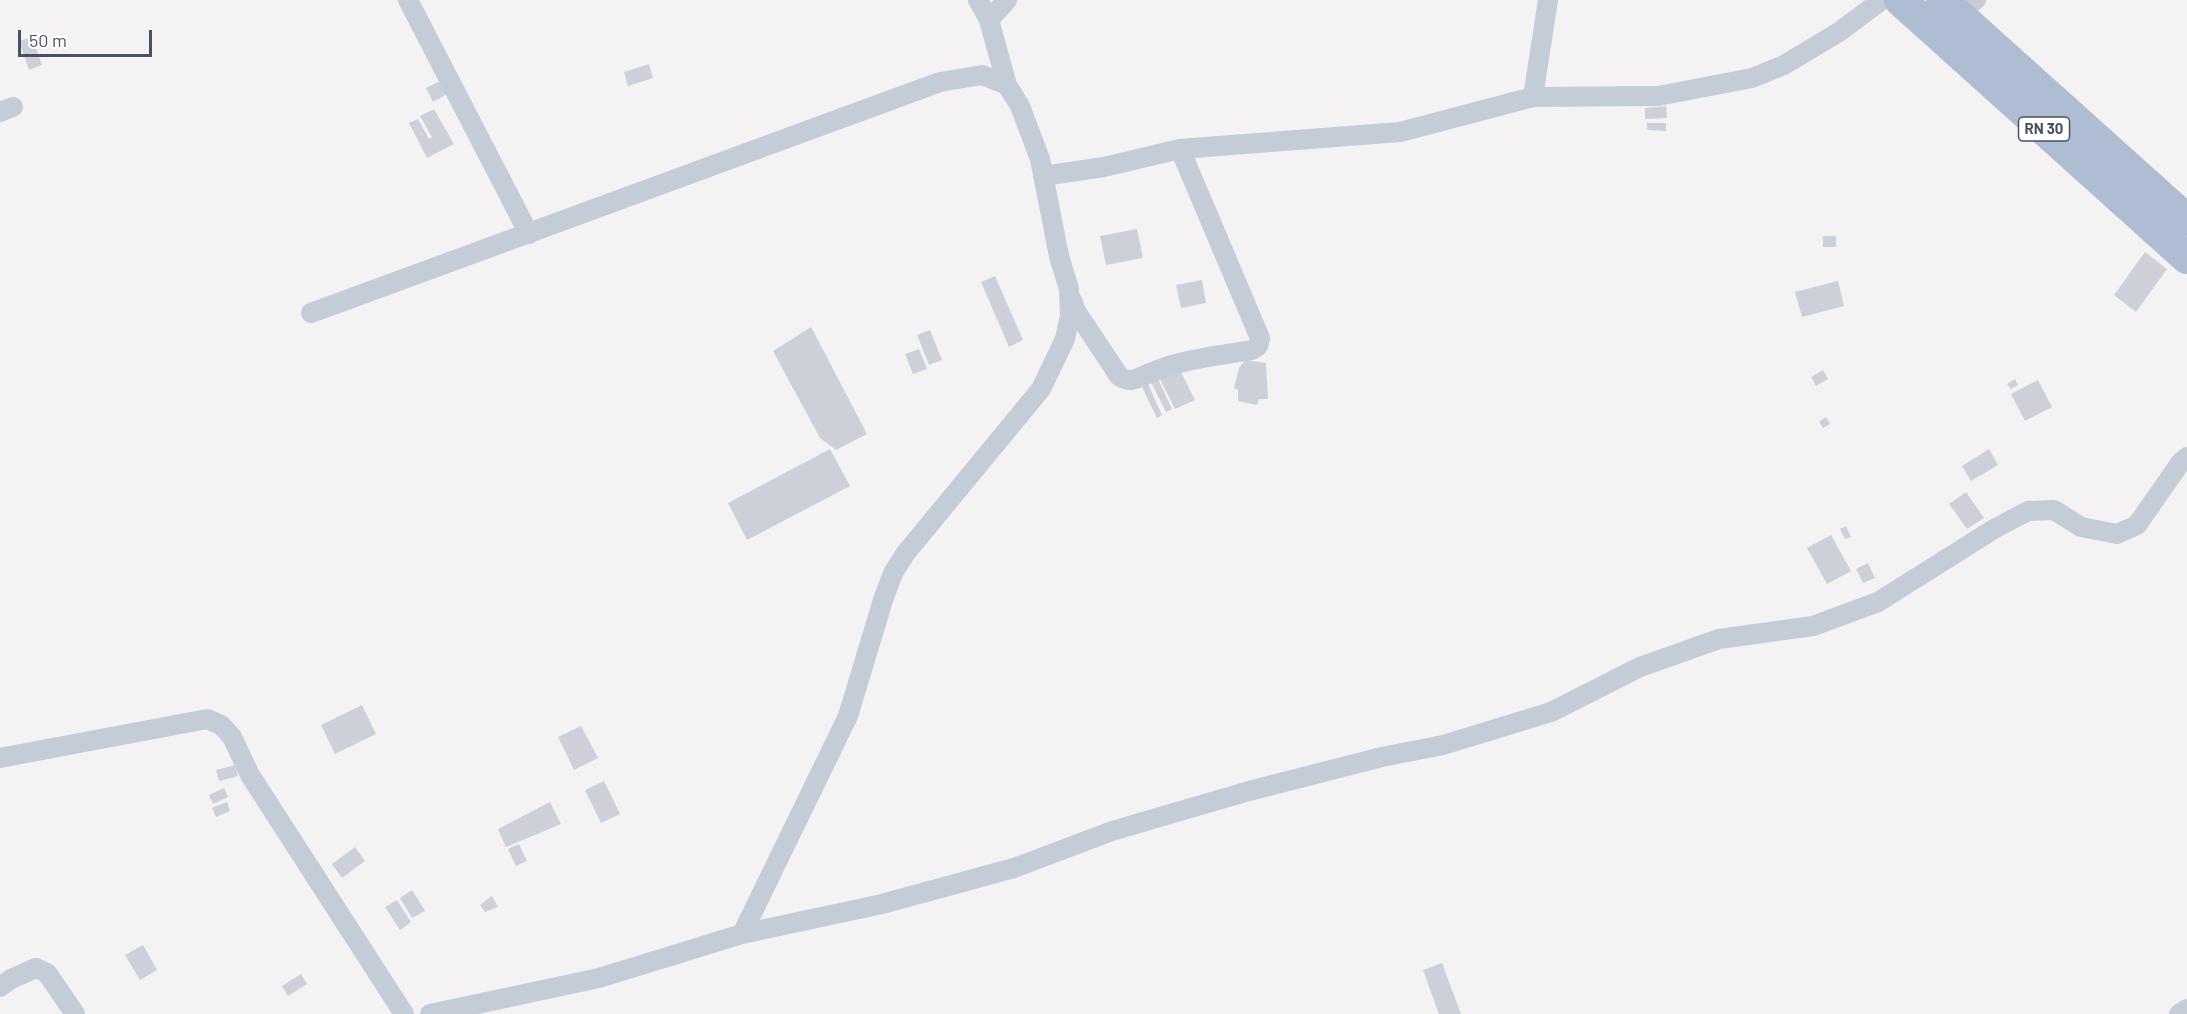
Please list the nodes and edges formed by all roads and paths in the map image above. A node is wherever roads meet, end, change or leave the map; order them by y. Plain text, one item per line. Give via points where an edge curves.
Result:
1 (408, 0) edge
2 (978, 0) edge
3 (1007, 0) edge
4 (1548, 0) edge
5 (1882, 0) edge
6 (1900, 0) edge
7 (1958, 4) edge
8 (989, 20) junction
9 (1007, 85) junction
10 (1533, 97) junction
11 (1180, 148) junction
12 (1043, 176) junction
13 (2187, 220) edge
14 (529, 234) junction
15 (2187, 258) edge
16 (1069, 289) junction
17 (310, 313) dead end
18 (2187, 457) edge
19 (0, 758) edge
20 (742, 934) junction
21 (0, 987) edge
22 (2187, 1009) edge
23 (75, 1014) edge
24 (404, 1014) edge
25 (430, 1014) edge
26 (2179, 1014) edge

1 - 14 street
2 - 8 street
3 - 8 street
4 - 10 street
5 - 10 street via 1784,65 1752,78 1658,96
6 - 15 main road, RN 30 / RN 30
7 - 13 main road, RN 30
8 - 9 street
9 - 12 street via 1020,106
9 - 14 street via 982,75 940,82
10 - 11 street via 1400,132
11 - 12 street via 1104,167
11 - 16 street via 1260,338 1258,346 1191,360 1125,381 1076,310
12 - 16 street
14 - 17 street
16 - 20 street via 1070,316 1065,339 1041,389 893,573 848,716
18 - 20 street via 2137,525 2117,534 2081,527 2054,510 2028,511 1878,602 1813,626 1719,639 1641,667 1551,712 1443,746 1382,756 1250,790 1112,831 1014,868 882,904
19 - 24 street via 207,719 221,724
20 - 25 street via 599,978
21 - 23 street via 36,968 47,974
22 - 26 street

